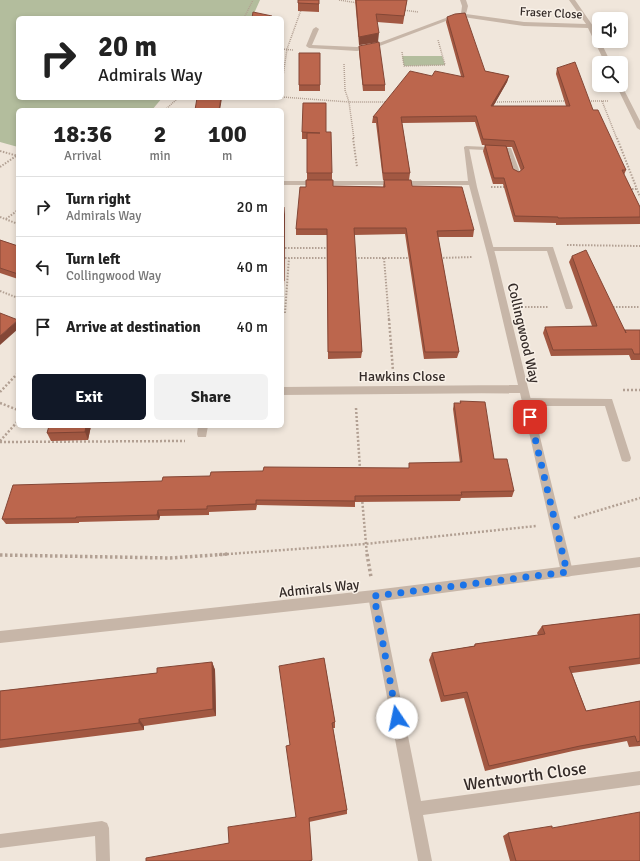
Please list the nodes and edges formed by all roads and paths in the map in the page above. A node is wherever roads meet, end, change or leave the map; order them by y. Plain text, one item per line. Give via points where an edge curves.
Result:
1 (253, 0) edge
2 (339, 0) edge
3 (463, 0) edge
4 (572, 0) edge
5 (360, 4) edge
6 (398, 9) edge
7 (463, 15) junction
8 (245, 16) edge
9 (453, 17) junction
10 (433, 24) junction
11 (590, 26) junction
12 (316, 29) dead end
13 (399, 36) junction
14 (344, 49) junction
15 (605, 56) edge
16 (622, 92) edge
17 (284, 97) edge
18 (176, 100) edge
19 (571, 101) edge
20 (586, 101) edge
21 (602, 101) junction
22 (626, 101) junction
23 (349, 102) junction
24 (388, 102) edge
25 (492, 102) edge
26 (167, 108) edge
27 (640, 128) edge
28 (0, 151) edge
29 (16, 156) edge
30 (16, 157) edge
31 (0, 167) edge
32 (517, 175) edge
33 (284, 183) edge
34 (359, 183) junction
35 (473, 185) junction
36 (512, 187) edge
37 (628, 189) edge
38 (636, 189) junction
39 (640, 197) edge
40 (16, 212) edge
41 (0, 217) edge
42 (6, 219) junction
43 (16, 223) edge
44 (640, 246) edge
45 (284, 248) edge
46 (334, 248) edge
47 (550, 249) junction
48 (491, 253) junction
49 (284, 258) edge
50 (289, 258) junction
51 (332, 258) edge
52 (347, 258) edge
53 (384, 258) junction
54 (415, 258) edge
55 (438, 258) edge
56 (0, 291) edge
57 (16, 297) edge
58 (569, 307) dead end
59 (284, 313) edge
60 (16, 375) edge
61 (395, 389) junction
62 (523, 389) junction
63 (355, 390) junction
64 (284, 391) edge
65 (0, 392) edge
66 (526, 402) junction
67 (0, 403) edge
68 (16, 409) edge
69 (16, 423) edge
70 (202, 430) edge
71 (0, 442) edge
72 (626, 458) dead end
73 (361, 475) edge
74 (362, 490) edge
75 (640, 498) edge
76 (556, 524) junction
77 (366, 544) junction
78 (0, 555) edge
79 (640, 562) edge
80 (567, 572) junction
81 (374, 596) junction
82 (0, 637) edge
83 (640, 778) edge
84 (415, 809) junction
85 (0, 841) edge
86 (103, 861) edge
87 (426, 861) edge

1 - 8 path
2 - 5 path
3 - 7 street
4 - 11 street
6 - 9 path
7 - 9 street, Fraser Close
7 - 11 street, Fraser Close via 524,24
9 - 10 street, Fraser Close
10 - 13 street, Fraser Close
10 - 13 path via 445,65 404,66
11 - 15 street
12 - 14 street, Fraser Close via 309,46
13 - 14 street, Fraser Close via 377,45
14 - 23 path via 345,90
16 - 22 street
17 - 23 path
18 - 26 path
19 - 25 path
20 - 21 path
21 - 22 path
21 - 38 path
22 - 27 street
23 - 24 path
23 - 34 path
28 - 29 path
30 - 31 path
32 - 35 street, Collingwood Way via 509,149 466,148
33 - 34 street
34 - 35 street
35 - 36 path
35 - 48 street, Collingwood Way
37 - 38 path
38 - 39 path
40 - 42 path
41 - 42 path
42 - 43 path
44 - 47 path via 549,245
45 - 46 path
47 - 48 street
47 - 58 street
48 - 55 path
48 - 62 street, Collingwood Way
49 - 50 path
50 - 51 path
50 - 59 path
52 - 53 path
53 - 54 path
53 - 61 path
56 - 57 path
60 - 65 path
61 - 62 street, Hawkins Close
61 - 63 street, Hawkins Close
62 - 66 street, Collingwood Way
63 - 64 street, Hawkins Close
63 - 73 path
66 - 72 street via 608,402
66 - 76 street, Collingwood Way
67 - 68 path
69 - 71 path
70 - 71 path via 200,441
74 - 77 path
75 - 76 path
76 - 77 path
76 - 80 street, Collingwood Way
77 - 78 path via 170,558
77 - 81 path
79 - 80 street, Admirals Way
80 - 81 street, Admirals Way
81 - 82 street, Admirals Way
81 - 84 street
83 - 84 street, Wentworth Close
84 - 87 street
85 - 86 street via 102,828

